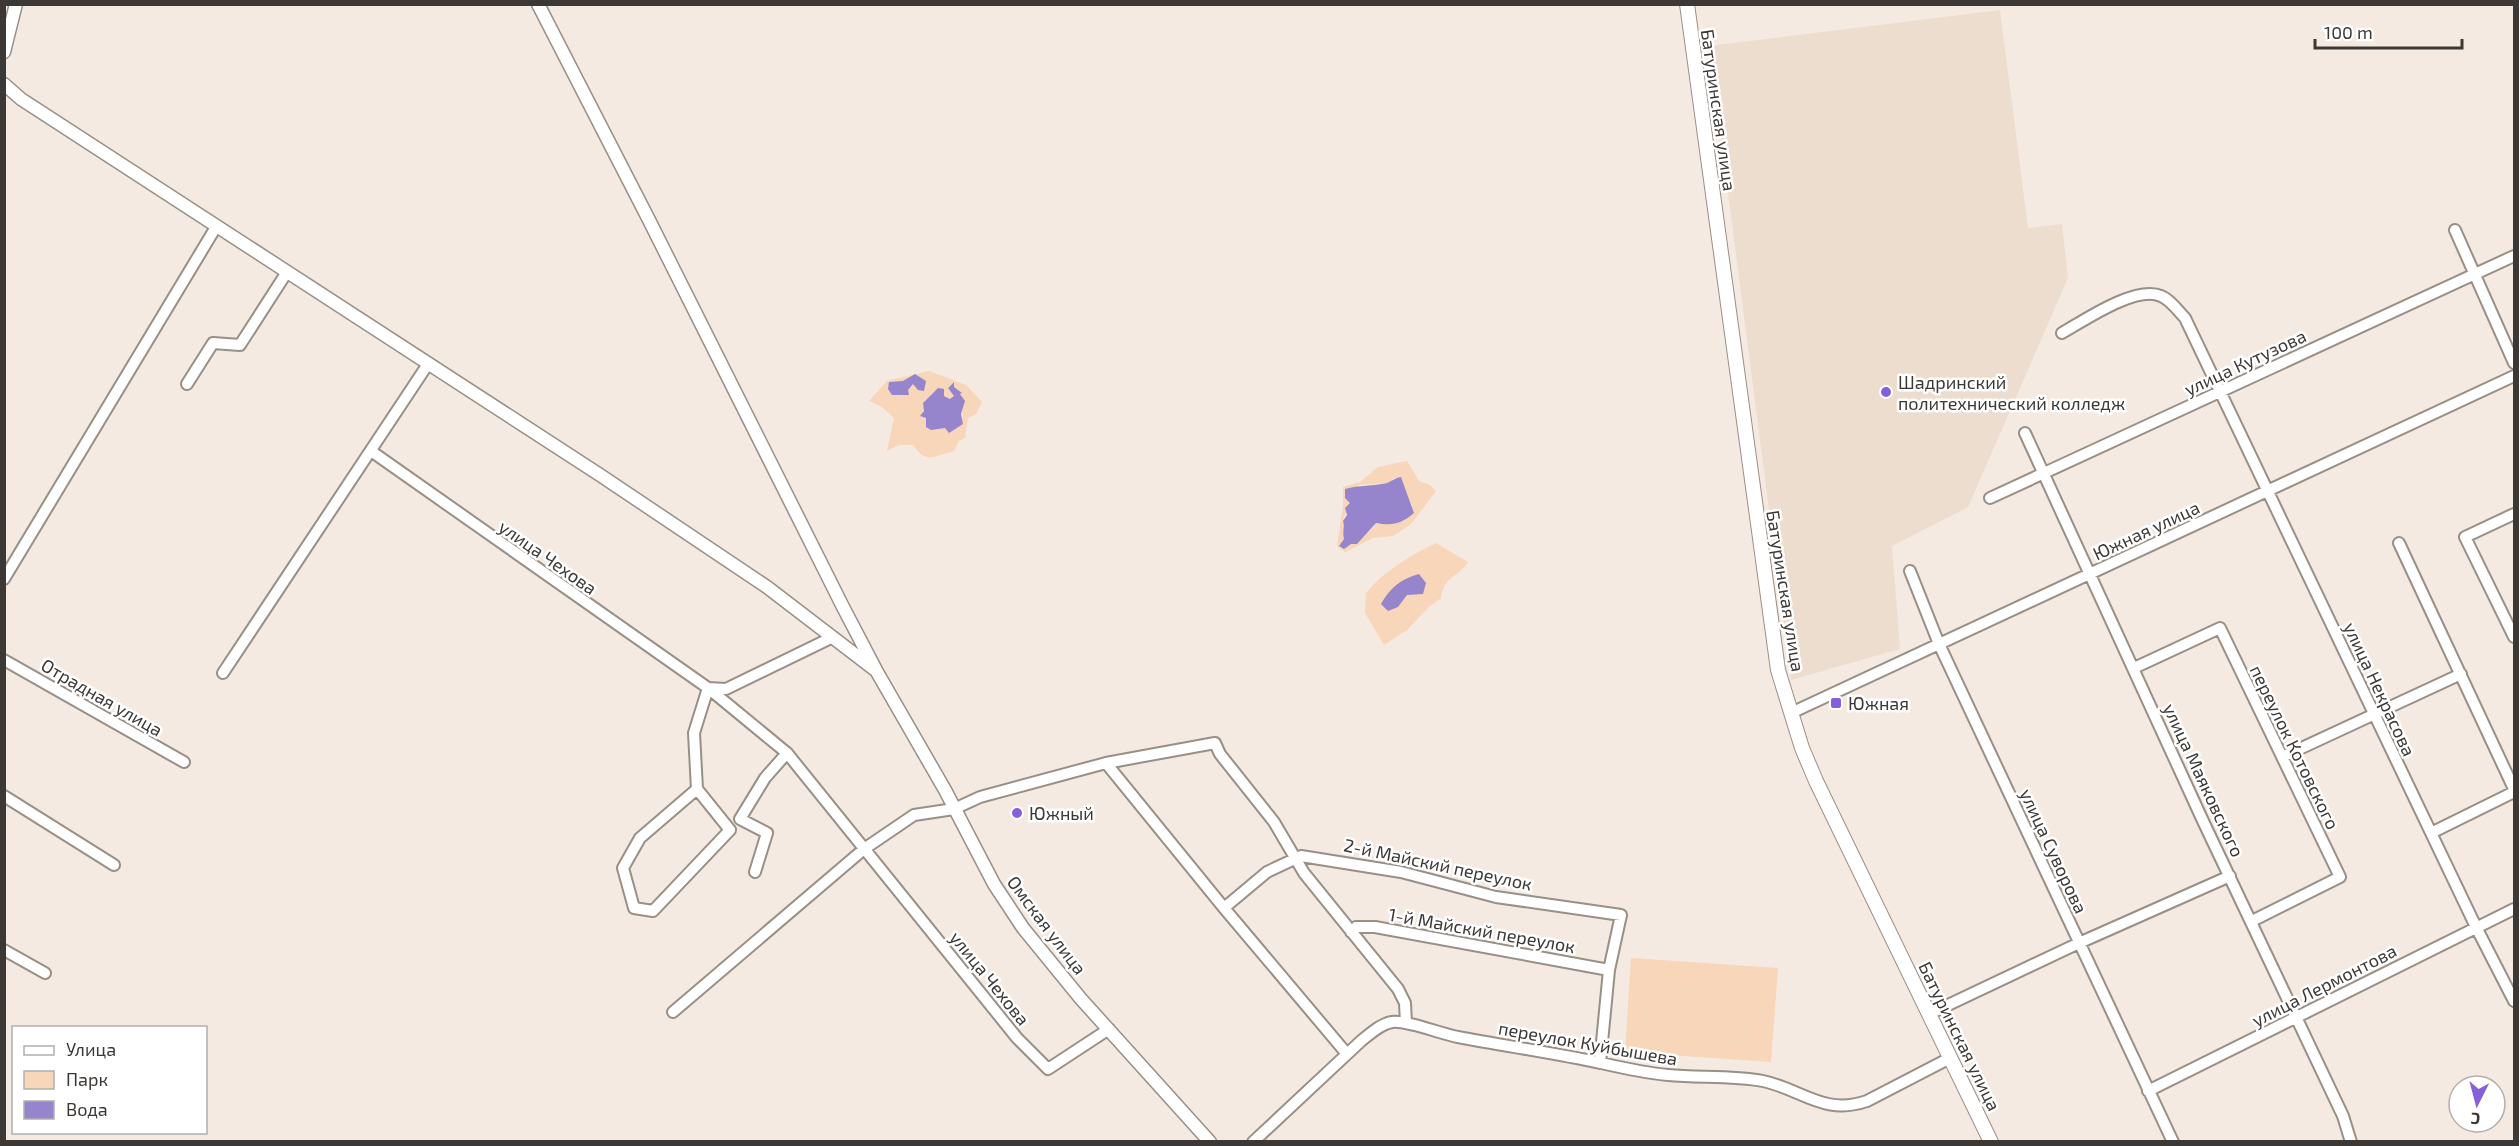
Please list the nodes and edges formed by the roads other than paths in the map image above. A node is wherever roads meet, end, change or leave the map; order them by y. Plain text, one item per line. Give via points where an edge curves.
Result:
1 (16, 4) edge
2 (538, 4) edge
3 (1687, 4) edge
4 (4, 52) edge
5 (5, 86) edge
6 (216, 227) junction
7 (2455, 230) dead end
8 (2514, 256) edge
9 (287, 272) junction
10 (2476, 274) junction
11 (2062, 333) dead end
12 (2514, 363) edge
13 (428, 364) junction
14 (2514, 376) edge
15 (187, 384) dead end
16 (2221, 390) junction
17 (2025, 433) dead end
18 (371, 451) junction
19 (2044, 474) junction
20 (2268, 491) junction
21 (1990, 498) dead end
22 (2514, 514) edge
23 (2399, 543) dead end
24 (1910, 571) dead end
25 (2091, 574) junction
26 (4, 579) edge
27 (833, 637) junction
28 (2514, 637) edge
29 (1939, 644) junction
30 (4, 660) edge
31 (2134, 668) junction
32 (877, 672) junction
33 (223, 673) dead end
34 (2461, 674) junction
35 (708, 688) junction
36 (1791, 713) junction
37 (2374, 714) junction
38 (787, 753) junction
39 (2282, 757) junction
40 (184, 762) dead end
41 (1106, 763) junction
42 (698, 789) junction
43 (2514, 791) edge
44 (4, 796) edge
45 (954, 809) junction
46 (2431, 833) junction
47 (864, 849) junction
48 (1294, 858) junction
49 (114, 865) dead end
50 (755, 872) dead end
51 (2230, 876) junction
52 (1224, 908) junction
53 (2514, 909) edge
54 (2252, 921) junction
55 (2476, 927) junction
56 (1351, 932) junction
57 (2079, 943) junction
58 (4, 950) edge
59 (1609, 970) junction
60 (45, 973) dead end
61 (2514, 1001) edge
62 (673, 1012) dead end
63 (1929, 1014) junction
64 (2297, 1017) junction
65 (1406, 1023) junction
66 (1109, 1029) junction
67 (1347, 1054) junction
68 (1950, 1058) junction
69 (1600, 1063) junction
70 (2148, 1090) junction
71 (1210, 1142) edge
72 (1252, 1142) edge
73 (1991, 1142) edge
74 (2173, 1142) edge
75 (2351, 1142) edge

1 - 4 street
2 - 32 street, Омская улица
3 - 36 main road, Батуринская улица via 1774,648
5 - 6 street
6 - 9 street
6 - 26 street
7 - 10 street
8 - 10 street, улица Кутузова
9 - 13 street
9 - 15 street via 240,345 213,343
10 - 12 street
10 - 16 street, улица Кутузова
11 - 16 street, улица Некрасова via 2119,302 2141,294 2160,295 2185,318
13 - 18 street
13 - 27 street via 758,580
14 - 20 street, Южная улица
16 - 19 street, улица Кутузова
16 - 20 street, улица Некрасова
17 - 19 street, улица Маяковского
18 - 33 street
18 - 35 street, улица Чехова
19 - 21 street, улица Кутузова
19 - 25 street, улица Маяковского
20 - 25 street, Южная улица
20 - 37 street, улица Некрасова
22 - 28 street via 2465,537
23 - 34 street
24 - 29 street, улица Суворова
25 - 29 street, Южная улица
25 - 31 street, улица Маяковского
27 - 32 street
27 - 35 street via 726,689
29 - 36 street, Южная улица
29 - 57 street, улица Суворова
30 - 40 street, Отрадная улица
31 - 39 street, переулок Котовского via 2220,628
31 - 51 street, улица Маяковского
32 - 45 street, Омская улица
34 - 37 street
34 - 43 street
35 - 38 street, улица Чехова
35 - 42 street via 694,733
36 - 63 main road, Батуринская улица via 1816,781
37 - 39 street
37 - 46 street, улица Некрасова
38 - 47 street, улица Чехова
38 - 50 street via 765,778 740,819 767,833
39 - 54 street, переулок Котовского via 2340,877
41 - 45 street via 990,794
41 - 48 street via 1215,742 1220,754 1274,822
41 - 52 street
42 - 42 street via 730,830 653,911 634,908 623,868 640,838
43 - 46 street
44 - 49 street
45 - 47 street via 914,814
45 - 66 street, Омская улица via 994,884 1023,928
46 - 55 street, улица Некрасова
47 - 62 street
47 - 66 street, улица Чехова via 1017,1038 1048,1069
48 - 52 street, 2-й Майский переулок via 1267,872
48 - 56 street
48 - 59 street, 2-й Майский переулок via 1341,860 1438,880 1496,897 1621,915
51 - 54 street, улица Маяковского
51 - 57 street
52 - 67 street
53 - 55 street, улица Лермонтова
54 - 64 street, улица Маяковского
55 - 61 street, улица Некрасова
55 - 64 street, улица Лермонтова
56 - 59 street, 1-й Майский переулок via 1356,927 1375,927
56 - 65 street via 1398,989 1405,1003
57 - 63 street
57 - 70 street, улица Суворова
58 - 60 street
59 - 69 street, 2-й Майский переулок
63 - 68 main road, Батуринская улица
64 - 70 street, улица Лермонтова
64 - 75 street, улица Маяковского
65 - 67 street, переулок Куйбышева via 1380,1026
65 - 69 street, переулок Куйбышева via 1436,1033
66 - 71 street, Омская улица
67 - 72 street, переулок Куйбышева
68 - 69 street, переулок Куйбышева via 1867,1101 1842,1106 1805,1098 1762,1081 1668,1075
68 - 73 main road, Батуринская улица
70 - 74 street, улица Суворова

